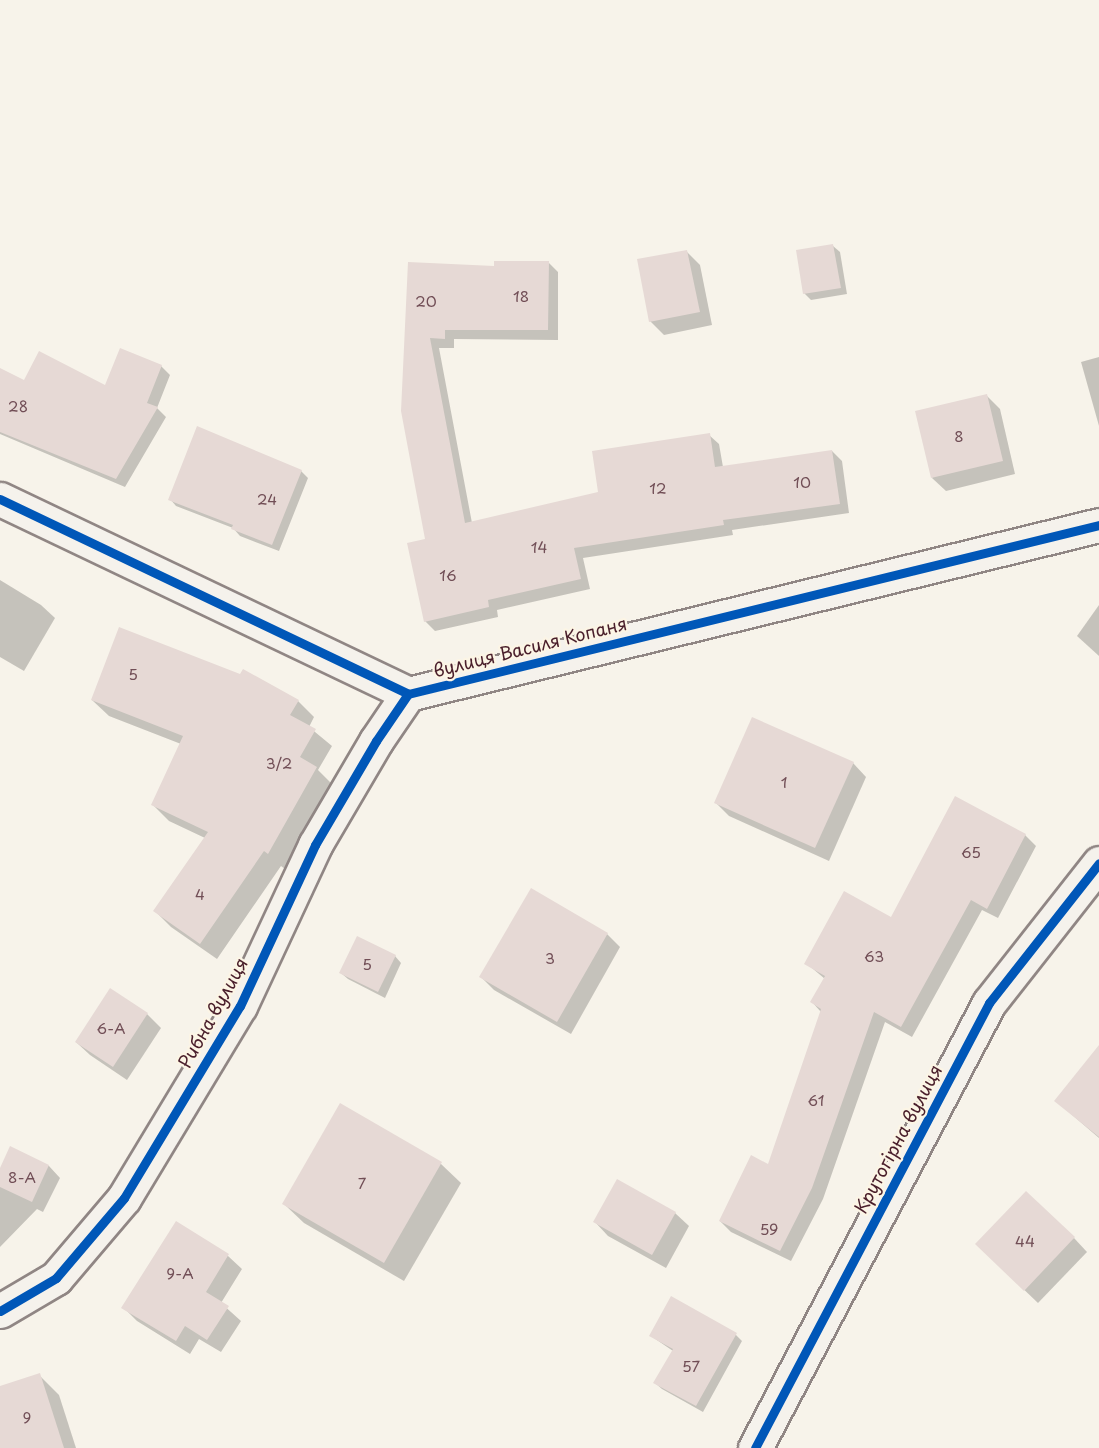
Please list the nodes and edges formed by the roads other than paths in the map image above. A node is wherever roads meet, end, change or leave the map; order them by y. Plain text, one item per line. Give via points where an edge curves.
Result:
1 (0, 499) edge
2 (1099, 525) edge
3 (408, 694) junction
4 (1099, 863) edge
5 (0, 1311) edge
6 (755, 1448) edge

1 - 3 street
2 - 3 street, вулиця Василя Копаня
3 - 5 street, Рибна вулиця via 315,845 240,1006 124,1198 56,1278
4 - 6 street, Крутогірна вулиця via 989,1003

